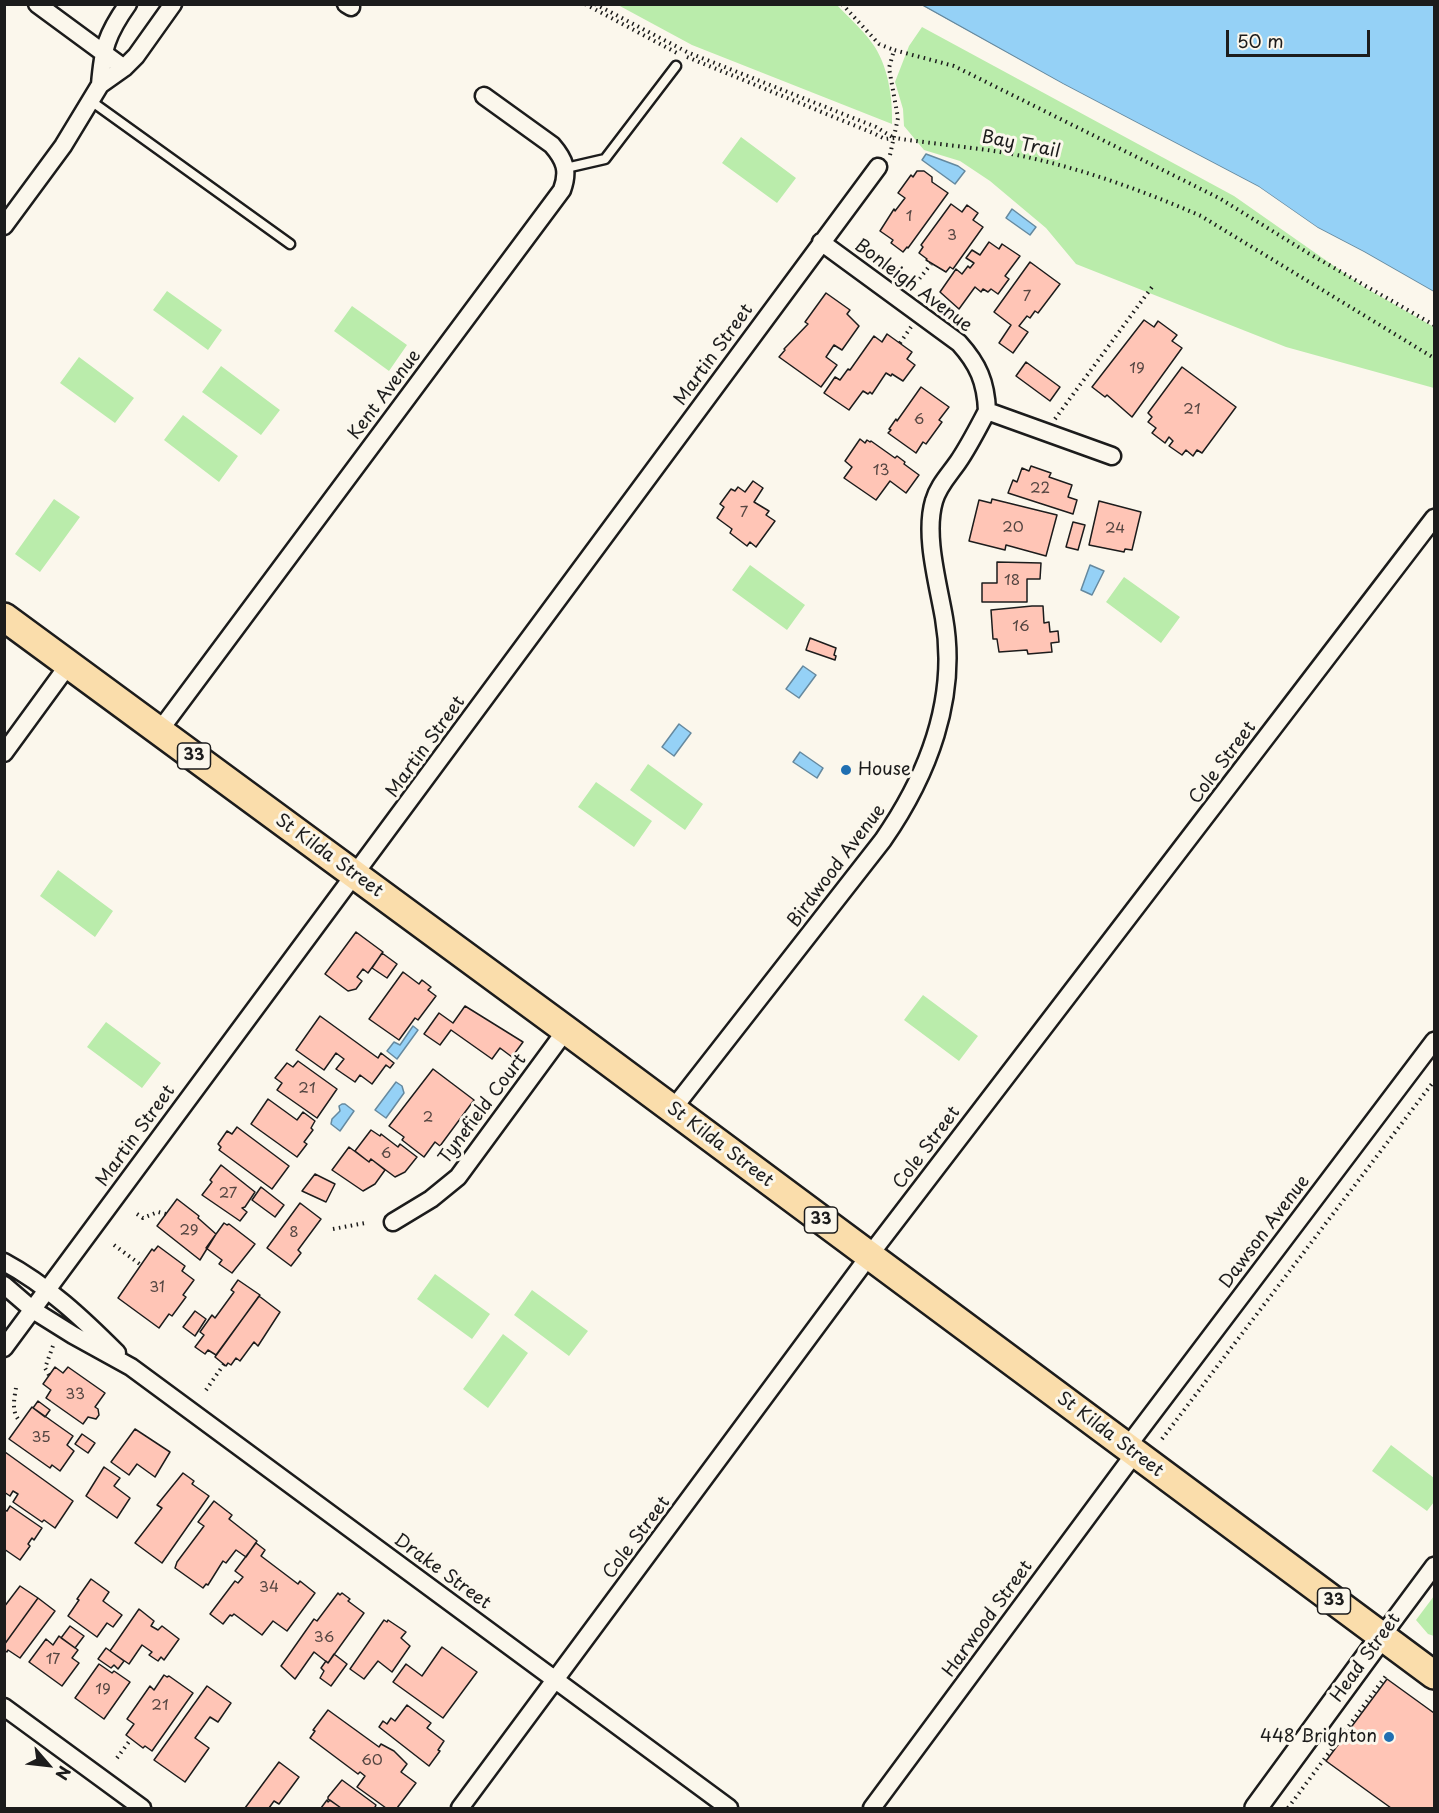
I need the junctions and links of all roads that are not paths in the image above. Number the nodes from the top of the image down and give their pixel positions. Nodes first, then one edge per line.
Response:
1 (37, 4) edge
2 (128, 4) edge
3 (174, 4) edge
4 (102, 53) junction
5 (676, 66) dead end
6 (124, 68) junction
7 (100, 85) junction
8 (484, 96) dead end
9 (91, 101) junction
10 (878, 167) dead end
11 (566, 168) junction
12 (4, 226) edge
13 (821, 242) junction
14 (290, 244) dead end
15 (987, 411) junction
16 (1112, 456) dead end
17 (1434, 519) edge
18 (4, 617) edge
19 (69, 664) junction
20 (160, 730) junction
21 (4, 753) edge
22 (355, 876) junction
23 (566, 1030) junction
24 (1434, 1041) edge
25 (672, 1110) junction
26 (393, 1222) dead end
27 (869, 1256) junction
28 (4, 1262) edge
29 (4, 1285) edge
30 (47, 1290) junction
31 (33, 1310) junction
32 (4, 1348) edge
33 (131, 1366) junction
34 (1131, 1450) junction
35 (1434, 1566) edge
36 (1382, 1636) junction
37 (1434, 1675) edge
38 (555, 1680) junction
39 (4, 1707) edge
40 (142, 1809) edge
41 (460, 1809) edge
42 (729, 1809) edge
43 (872, 1809) edge
44 (1256, 1809) edge

1 - 4 street
2 - 4 street
3 - 6 street
4 - 6 street
4 - 7 street
5 - 11 lane
6 - 7 street
7 - 9 street
8 - 11 street
9 - 12 street
9 - 14 lane
10 - 13 street, Martin Street
11 - 20 street, Kent Avenue
13 - 15 street, Bonleigh Avenue
13 - 22 street, Martin Street
15 - 16 street
15 - 25 street, Birdwood Avenue
17 - 27 street, Cole Street
18 - 19 main road, St Kilda Street / 33
19 - 20 main road, St Kilda Street / 33
19 - 21 street
20 - 22 main road, St Kilda Street / 33
22 - 23 main road, St Kilda Street / 33
22 - 30 street, Martin Street
23 - 25 main road, St Kilda Street / 33
23 - 26 street, Tynefield Court
24 - 34 street, Dawson Avenue
25 - 27 main road, St Kilda Street / 33
27 - 34 main road, St Kilda Street / 33
27 - 38 street, Cole Street
28 - 30 street, Drake Street
29 - 31 street, Drake Street
30 - 31 street, Martin Street
30 - 33 street, Drake Street
31 - 32 street, Martin Street
31 - 33 street, Drake Street
33 - 38 street, Drake Street
34 - 36 main road, St Kilda Street / 33
34 - 43 street, Harwood Street
35 - 36 street, Head Street
36 - 37 main road, St Kilda Street / 33
36 - 44 street, Head Street
38 - 41 street, Cole Street
38 - 42 street, Drake Street
39 - 40 street

